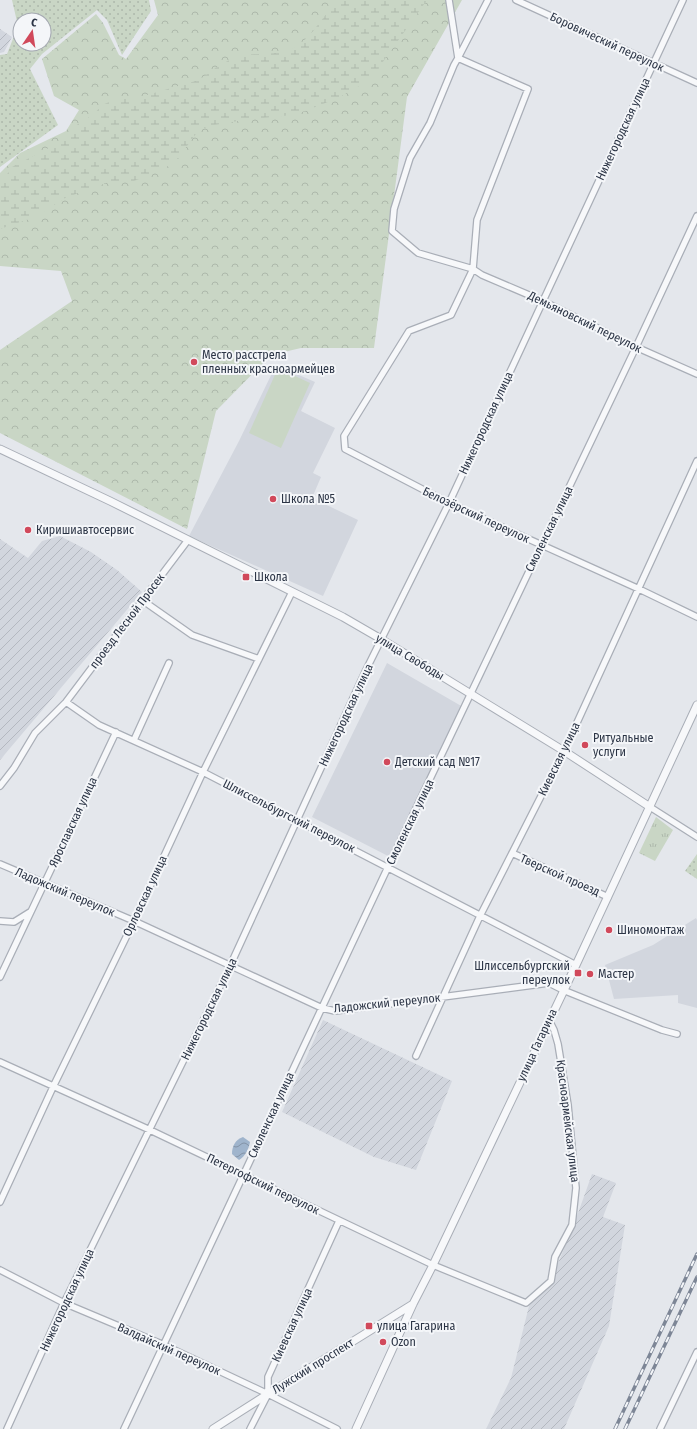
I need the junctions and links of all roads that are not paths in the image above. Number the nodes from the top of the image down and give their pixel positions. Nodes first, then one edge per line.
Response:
1 (449, 0) edge
2 (488, 0) edge
3 (683, 0) edge
4 (519, 1) edge
5 (458, 58) junction
6 (653, 63) junction
7 (697, 83) edge
8 (697, 216) edge
9 (473, 269) junction
10 (544, 301) junction
11 (636, 347) junction
12 (697, 374) edge
13 (0, 449) edge
14 (697, 461) edge
15 (449, 503) junction
16 (188, 540) junction
17 (541, 546) junction
18 (639, 589) junction
19 (292, 592) junction
20 (142, 600) junction
21 (697, 617) edge
22 (381, 639) junction
23 (259, 660) junction
24 (169, 663) dead end
25 (471, 694) junction
26 (66, 702) junction
27 (697, 704) edge
28 (116, 732) junction
29 (134, 740) junction
30 (564, 751) junction
31 (203, 772) junction
32 (0, 786) edge
33 (650, 807) junction
34 (296, 820) junction
35 (697, 837) edge
36 (512, 853) junction
37 (0, 864) edge
38 (388, 867) junction
39 (45, 883) junction
40 (608, 897) junction
41 (30, 912) junction
42 (480, 916) junction
43 (0, 921) edge
44 (134, 921) junction
45 (576, 965) junction
46 (230, 966) junction
47 (0, 977) edge
48 (563, 990) junction
49 (443, 997) junction
50 (322, 1008) junction
51 (549, 1020) junction
52 (677, 1034) dead end
53 (416, 1056) dead end
54 (0, 1062) edge
55 (53, 1087) junction
56 (150, 1130) junction
57 (243, 1174) junction
58 (0, 1202) edge
59 (339, 1221) junction
60 (433, 1265) junction
61 (0, 1270) edge
62 (64, 1303) junction
63 (526, 1303) joint
64 (413, 1304) junction
65 (164, 1345) junction
66 (697, 1352) edge
67 (268, 1394) junction
68 (7, 1429) edge
69 (124, 1429) edge
70 (213, 1429) edge
71 (250, 1429) edge
72 (337, 1429) edge
73 (356, 1429) edge
74 (660, 1429) edge

1 - 5 street
2 - 5 street
3 - 6 street, Нижегородская улица
4 - 6 street, Боровический переулок
5 - 9 street
5 - 9 street, Демьяновский переулок
6 - 7 street, Боровический переулок
6 - 10 street, Нижегородская улица
8 - 11 street, Смоленская улица
9 - 10 street, Демьяновский переулок
9 - 15 street, Белозёрский переулок
10 - 11 street, Демьяновский переулок
10 - 15 street, Нижегородская улица
11 - 12 street, Демьяновский переулок
11 - 17 street, Смоленская улица
13 - 16 street, улица Свободы
14 - 18 street, Киевская улица
15 - 17 street, Белозёрский переулок
15 - 22 street, Нижегородская улица
16 - 19 street, улица Свободы
16 - 20 street, проезд Лесной Просек
17 - 18 street, Белозёрский переулок
17 - 25 street, Смоленская улица
18 - 21 street, Белозёрский переулок
18 - 30 street, Киевская улица
19 - 22 street, улица Свободы
19 - 23 street, Орловская улица
20 - 23 street
20 - 26 street, проезд Лесной Просек
22 - 25 street, улица Свободы
22 - 34 street, Нижегородская улица
23 - 31 street, Орловская улица
24 - 29 street
25 - 30 street, улица Свободы
25 - 38 street, Смоленская улица
26 - 28 street, Шлиссельбургский переулок
26 - 32 street, проезд Лесной Просек
27 - 33 street, улица Гагарина
28 - 29 street, Шлиссельбургский переулок
28 - 39 street, Ярославская улица
29 - 31 street, Шлиссельбургский переулок
30 - 33 street, улица Свободы
30 - 36 street, Киевская улица
31 - 34 street, Шлиссельбургский переулок
31 - 44 street, Орловская улица
33 - 35 street, улица Свободы
33 - 40 street, улица Гагарина
34 - 38 street, Шлиссельбургский переулок
34 - 46 street, Нижегородская улица
36 - 40 street, Тверской проезд
36 - 42 street, Киевская улица
37 - 39 street, Ладожский переулок
38 - 42 street, Шлиссельбургский переулок
38 - 50 street, Смоленская улица
39 - 41 street, Ярославская улица
39 - 44 street, Ладожский переулок
40 - 45 street, улица Гагарина
41 - 43 street
41 - 47 street, Ярославская улица
42 - 45 street, Шлиссельбургский переулок
42 - 49 street, Киевская улица
44 - 46 street, Ладожский переулок
44 - 55 street, Орловская улица
45 - 48 street, улица Гагарина
46 - 50 street, Ладожский переулок
46 - 56 street, Нижегородская улица
48 - 49 street, Ладожский переулок
48 - 51 street, улица Гагарина
48 - 52 street, Ладожский переулок
49 - 50 street, Ладожский переулок
49 - 53 street, Киевская улица
50 - 57 street, Смоленская улица
51 - 60 street, улица Гагарина
51 - 63 street, Красноармейская улица
54 - 55 street, Петергофский переулок
55 - 56 street, Петергофский переулок
55 - 58 street, Орловская улица
56 - 57 street, Петергофский переулок
56 - 62 street, Нижегородская улица
57 - 59 street, Петергофский переулок
57 - 65 street, Смоленская улица
59 - 60 street, Петергофский переулок
59 - 67 street, Киевская улица
60 - 63 street, Петергофский переулок
60 - 64 street, улица Гагарина
61 - 62 street, Валдайский переулок
62 - 65 street, Валдайский переулок
62 - 68 street, Нижегородская улица
64 - 67 street, Лужский проспект
64 - 73 street, улица Гагарина
65 - 67 street, Валдайский переулок
65 - 69 street, Смоленская улица
66 - 74 street
67 - 70 street, Лужский проспект
67 - 71 street, Киевская улица
67 - 72 street, Валдайский переулок

